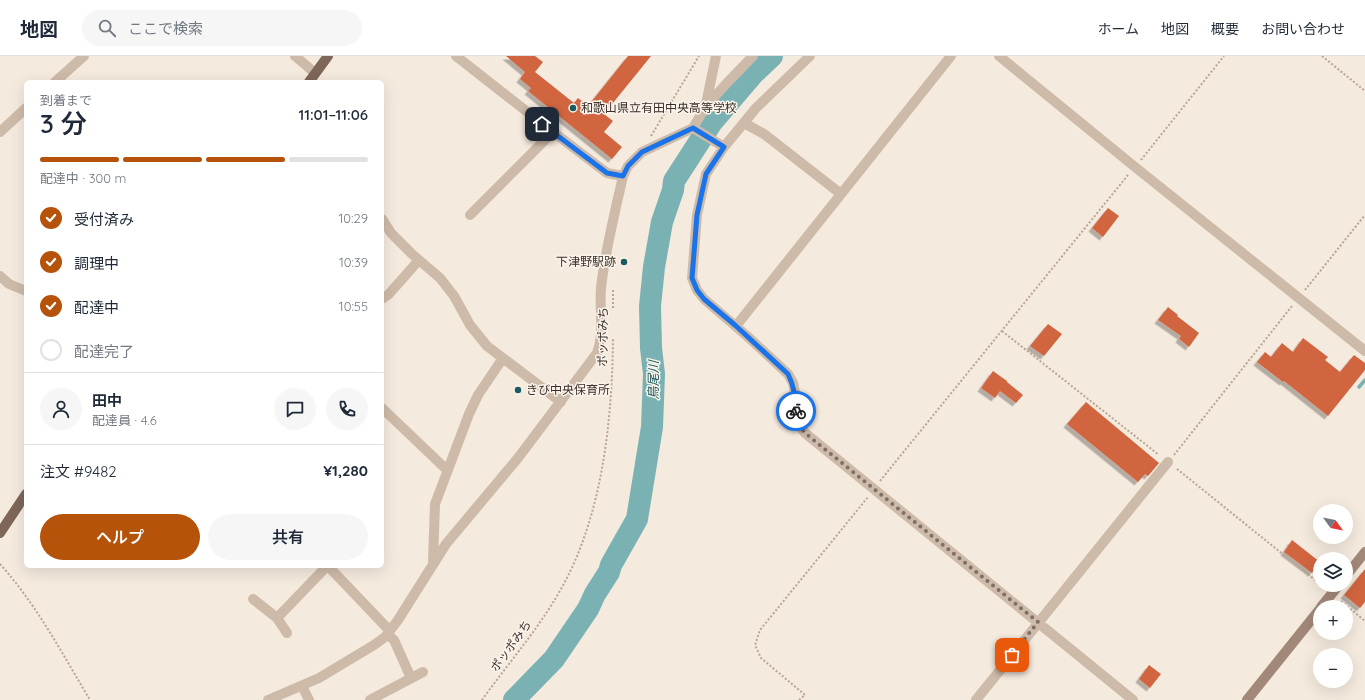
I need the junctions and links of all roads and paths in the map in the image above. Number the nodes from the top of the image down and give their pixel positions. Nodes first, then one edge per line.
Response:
1 (84, 56) edge
2 (295, 56) edge
3 (328, 56) edge
4 (456, 56) edge
5 (699, 56) edge
6 (716, 56) edge
7 (754, 56) edge
8 (810, 56) edge
9 (951, 56) edge
10 (999, 56) edge
11 (1224, 56) edge
12 (1322, 56) edge
13 (315, 73) junction
14 (57, 80) edge
15 (310, 80) edge
16 (1365, 90) edge
17 (706, 106) junction
18 (24, 110) edge
19 (744, 123) junction
20 (695, 129) junction
21 (0, 132) edge
22 (553, 132) junction
23 (721, 145) junction
24 (642, 152) junction
25 (1135, 167) junction
26 (623, 176) junction
27 (841, 194) junction
28 (470, 215) dead end
29 (1365, 215) edge
30 (384, 222) edge
31 (419, 260) junction
32 (0, 276) edge
33 (613, 286) dead end
34 (24, 290) edge
35 (384, 298) edge
36 (1299, 298) junction
37 (613, 312) dead end
38 (736, 326) junction
39 (613, 333) dead end
40 (1365, 351) edge
41 (503, 358) junction
42 (561, 402) junction
43 (384, 410) edge
44 (1168, 462) joint
45 (447, 470) junction
46 (874, 489) junction
47 (24, 497) edge
48 (0, 533) edge
49 (1365, 552) edge
50 (0, 564) edge
51 (433, 564) junction
52 (1353, 567) edge
53 (326, 568) edge
54 (330, 568) edge
55 (1332, 594) joint
56 (254, 599) dead end
57 (1327, 600) edge
58 (277, 618) junction
59 (1313, 618) edge
60 (1365, 621) edge
61 (1038, 622) junction
62 (388, 632) junction
63 (287, 633) dead end
64 (423, 672) dead end
65 (411, 678) junction
66 (302, 686) junction
67 (483, 699) edge
68 (90, 700) edge
69 (268, 700) edge
70 (309, 700) edge
71 (370, 700) edge
72 (479, 700) edge
73 (799, 700) edge
74 (976, 700) edge
75 (1133, 700) edge
76 (1247, 700) edge

1 - 14 street
2 - 13 street
3 - 13 main road
4 - 22 street
5 - 24 path
6 - 17 street
7 - 17 street
8 - 19 street
9 - 27 street
10 - 25 street
11 - 25 path
12 - 16 path
13 - 15 main road
17 - 20 street
18 - 21 street
19 - 23 street
19 - 27 street
20 - 23 street
20 - 24 street
22 - 26 street
22 - 28 street
23 - 38 street
24 - 26 street
25 - 36 street
25 - 46 path
26 - 42 street
27 - 38 street
29 - 36 path
30 - 31 street
31 - 35 street
31 - 41 street
32 - 34 street
33 - 37 path, ポッポみち
36 - 40 street
36 - 44 path
38 - 46 street
39 - 67 path, ポッポみち
41 - 42 street
41 - 45 street
42 - 51 street
43 - 45 street
44 - 61 street
45 - 51 street
46 - 61 street
46 - 73 path
47 - 48 main road
49 - 52 street
50 - 68 path
51 - 62 street
53 - 58 street
54 - 62 street
55 - 57 street
55 - 60 path
56 - 58 street
58 - 63 street
59 - 76 street
61 - 74 street
61 - 75 street
62 - 65 street
62 - 66 street
64 - 65 street
65 - 71 street
66 - 69 street
66 - 70 street
67 - 72 path

